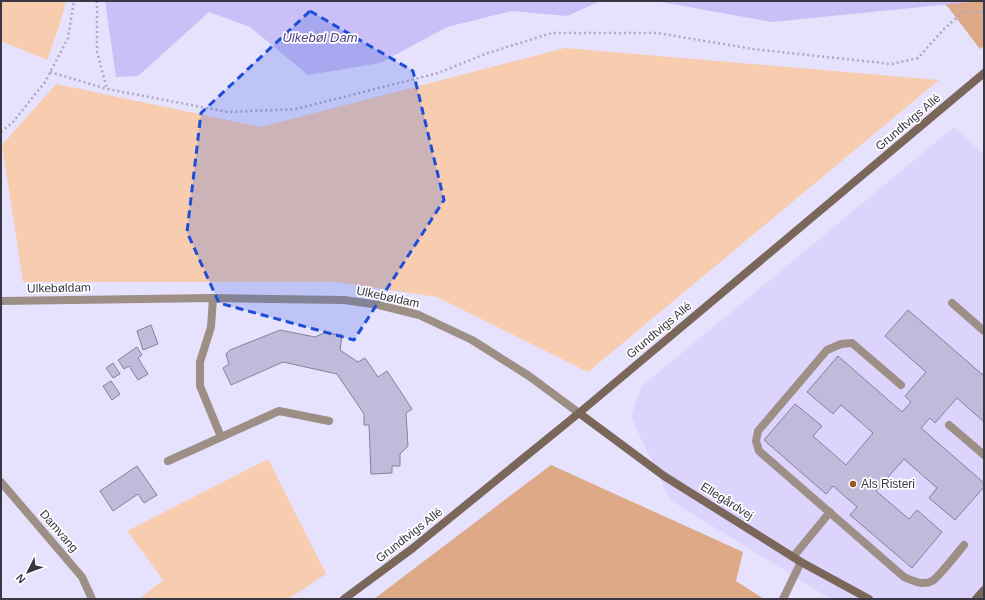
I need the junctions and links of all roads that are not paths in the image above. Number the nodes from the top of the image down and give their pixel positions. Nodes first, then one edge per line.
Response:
1 (984, 73) edge
2 (213, 298) junction
3 (1, 301) edge
4 (952, 303) dead end
5 (984, 331) edge
6 (901, 385) dead end
7 (580, 413) junction
8 (329, 421) dead end
9 (949, 425) dead end
10 (221, 437) junction
11 (984, 455) edge
12 (168, 461) dead end
13 (1, 482) edge
14 (830, 512) junction
15 (964, 545) dead end
16 (793, 557) junction
17 (800, 562) junction
18 (984, 590) edge
19 (92, 599) edge
20 (344, 599) edge
21 (784, 599) edge
22 (869, 599) edge
23 (976, 599) edge

1 - 7 street, Grundtvigs Allé
2 - 3 street, Ulkebøldam
2 - 7 street, Ulkebøldam
2 - 10 street
4 - 5 street
6 - 14 street
7 - 16 street, Ellegårdvej
7 - 20 street, Grundtvigs Allé
8 - 10 street
9 - 11 street
10 - 12 street
13 - 19 street, Damvang
14 - 15 street
14 - 16 street
16 - 17 street, Ellegårdvej
17 - 21 street
17 - 22 street, Ellegårdvej
18 - 23 street

